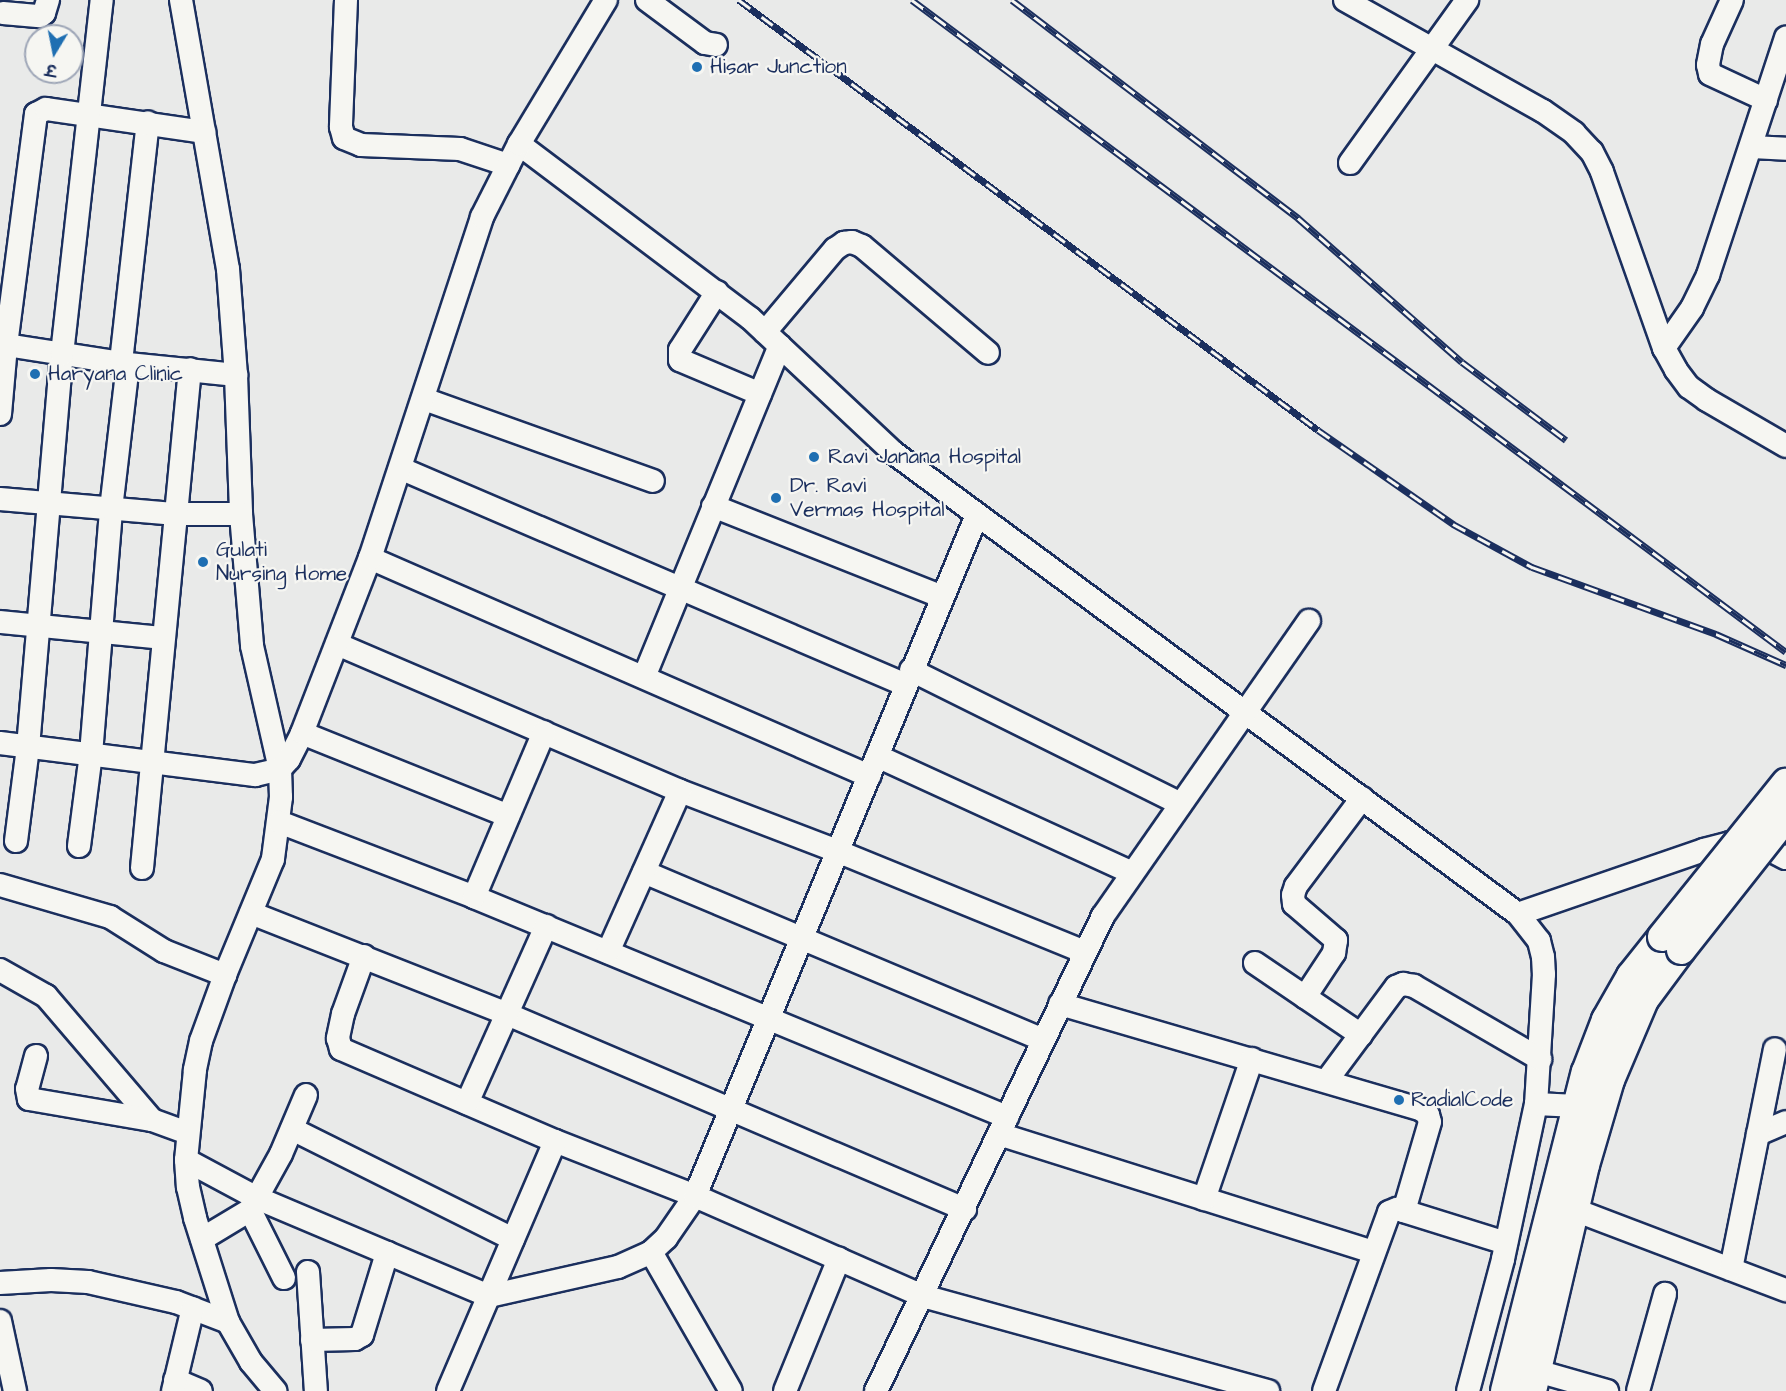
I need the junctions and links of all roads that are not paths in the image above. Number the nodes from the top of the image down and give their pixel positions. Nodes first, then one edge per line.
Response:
1 (48, 0) edge
2 (102, 0) edge
3 (181, 0) edge
4 (346, 0) edge
5 (606, 0) edge
6 (647, 0) edge
7 (1345, 0) edge
8 (1467, 0) edge
9 (1732, 0) edge
10 (3, 13) dead end
11 (1786, 38) edge
12 (716, 45) dead end
13 (1435, 49) junction
14 (1766, 100) junction
15 (89, 114) junction
16 (148, 123) junction
17 (204, 132) junction
18 (519, 144) junction
19 (1752, 147) junction
20 (1786, 149) edge
21 (1350, 163) dead end
22 (507, 165) junction
23 (717, 292) junction
24 (773, 339) junction
25 (3, 345) edge
26 (1664, 348) junction
27 (988, 353) dead end
28 (62, 354) junction
29 (124, 363) junction
30 (190, 369) junction
31 (236, 375) junction
32 (760, 394) junction
33 (424, 399) junction
34 (0, 414) edge
35 (1786, 446) edge
36 (402, 469) junction
37 (653, 481) dead end
38 (0, 499) edge
39 (47, 503) junction
40 (713, 506) junction
41 (111, 509) junction
42 (176, 514) junction
43 (241, 514) junction
44 (977, 514) junction
45 (370, 558) junction
46 (679, 588) junction
47 (943, 597) junction
48 (1309, 621) dead end
49 (0, 622) edge
50 (37, 626) junction
51 (101, 632) junction
52 (163, 638) junction
53 (337, 644) junction
54 (644, 677) junction
55 (909, 678) junction
56 (1244, 713) junction
57 (544, 732) junction
58 (302, 733) junction
59 (0, 743) edge
60 (28, 747) junction
61 (91, 754) junction
62 (151, 762) junction
63 (873, 766) junction
64 (280, 769) junction
65 (1786, 783) edge
66 (680, 791) junction
67 (1362, 798) junction
68 (1181, 804) junction
69 (508, 816) junction
70 (1786, 818) edge
71 (279, 822) junction
72 (16, 841) dead end
73 (79, 846) dead end
74 (837, 851) junction
75 (1786, 858) edge
76 (142, 868) dead end
77 (644, 872) junction
78 (1132, 873) junction
79 (0, 885) edge
80 (474, 897) junction
81 (251, 913) junction
82 (1518, 914) junction
83 (546, 926) junction
84 (803, 938) junction
85 (1671, 944) junction
86 (608, 952) junction
87 (1084, 952) junction
88 (364, 956) junction
89 (1255, 963) dead end
90 (0, 970) edge
91 (225, 975) junction
92 (1305, 997) junction
93 (1060, 1004) junction
94 (507, 1014) junction
95 (769, 1018) junction
96 (1361, 1035) junction
97 (1043, 1040) junction
98 (1775, 1049) dead end
99 (36, 1056) dead end
100 (1252, 1059) junction
101 (1540, 1059) junction
102 (1327, 1080) junction
103 (306, 1095) dead end
104 (467, 1103) junction
105 (1536, 1104) junction
106 (1577, 1106) junction
107 (731, 1108) junction
108 (152, 1120) junction
109 (1786, 1122) edge
110 (1003, 1126) junction
111 (292, 1129) junction
112 (188, 1133) junction
113 (1758, 1134) junction
114 (555, 1141) junction
115 (186, 1160) junction
116 (695, 1196) junction
117 (1204, 1199) junction
118 (253, 1204) junction
119 (965, 1209) junction
120 (1575, 1210) junction
121 (1404, 1211) junction
122 (202, 1239) junction
123 (513, 1239) junction
124 (1506, 1244) junction
125 (387, 1252) junction
126 (651, 1252) junction
127 (1374, 1252) junction
128 (839, 1259) junction
129 (1731, 1269) junction
130 (308, 1272) dead end
131 (284, 1278) dead end
132 (0, 1283) edge
133 (1786, 1290) edge
134 (1665, 1294) dead end
135 (489, 1296) junction
136 (922, 1296) junction
137 (193, 1308) junction
138 (0, 1321) edge
139 (228, 1322) junction
140 (312, 1340) junction
141 (1534, 1381) edge
142 (174, 1385) edge
143 (727, 1389) edge
144 (15, 1391) edge
145 (201, 1391) edge
146 (275, 1391) edge
147 (316, 1391) edge
148 (448, 1391) edge
149 (785, 1391) edge
150 (876, 1391) edge
151 (1268, 1391) edge
152 (1324, 1391) edge
153 (1468, 1391) edge
154 (1505, 1391) edge
155 (1607, 1391) edge
156 (1638, 1391) edge

1 - 10 street
2 - 15 street
3 - 17 street
4 - 22 street
5 - 18 street
6 - 12 street
7 - 13 street
8 - 13 street
9 - 14 street
11 - 14 street
13 - 21 street
13 - 26 street
14 - 19 street
15 - 16 street
15 - 25 street
15 - 28 street
16 - 17 street
16 - 29 street
17 - 31 street
18 - 22 street
18 - 23 street
19 - 20 street
19 - 26 street
22 - 33 street
23 - 24 street
23 - 32 street
24 - 27 street
24 - 32 street
24 - 44 street
25 - 28 street
25 - 34 street
26 - 35 street
28 - 29 street
28 - 39 street
29 - 30 street
29 - 41 street
30 - 31 street
30 - 42 street
31 - 43 street
32 - 40 street
33 - 36 street
33 - 37 street
36 - 45 street
36 - 46 street
38 - 39 street
39 - 41 street
39 - 50 street
40 - 46 street
40 - 47 street
41 - 42 street
41 - 51 street
42 - 43 street
42 - 52 street
43 - 64 street
44 - 47 street
44 - 56 street
45 - 53 street
45 - 54 street
46 - 54 street
46 - 55 street
47 - 55 street
48 - 56 street
49 - 50 street
50 - 51 street
50 - 60 street
51 - 52 street
51 - 61 street
52 - 62 street
53 - 57 street
53 - 58 street
54 - 63 street
55 - 63 street
55 - 68 street
56 - 67 street
56 - 68 street
57 - 66 street
57 - 69 street
58 - 64 street
58 - 69 street
59 - 60 street
60 - 61 street
60 - 72 street
61 - 62 street
61 - 73 street
62 - 64 street
62 - 76 street
63 - 74 street
63 - 78 street
64 - 71 street
65 - 85 main road, bridge
66 - 74 street
66 - 77 street
67 - 82 street
67 - 92 street
68 - 78 street
69 - 80 street
70 - 85 main road, bridge
71 - 80 street
71 - 81 street
74 - 84 street
74 - 87 street
75 - 82 street
77 - 84 street
77 - 86 street
78 - 87 street
79 - 91 street
80 - 83 street
81 - 88 street
81 - 91 street
82 - 101 street
83 - 86 street
83 - 94 street
84 - 95 street
84 - 97 street
85 - 106 main road
85 - 120 main road
86 - 95 street
87 - 93 street
88 - 94 street
88 - 104 street
89 - 92 street
90 - 108 street
91 - 112 street
92 - 96 street
93 - 97 street
93 - 100 street
94 - 104 street
94 - 107 street
95 - 107 street
95 - 110 street
96 - 101 street
96 - 102 street
97 - 110 street
98 - 113 street
99 - 108 street
100 - 102 street
100 - 117 street
101 - 105 street
102 - 121 street
103 - 111 street
104 - 114 street
105 - 106 street
105 - 124 street
106 - 154 main road
107 - 116 street
107 - 119 street
108 - 112 street
109 - 113 street
110 - 117 street
110 - 119 street
111 - 118 street
111 - 123 street
112 - 115 street
113 - 129 street
114 - 116 street
114 - 123 street
115 - 118 street
115 - 122 street
116 - 126 street
116 - 128 street
117 - 127 street
118 - 122 street
118 - 125 street
118 - 131 street
119 - 136 street
120 - 129 street
120 - 141 main road
121 - 124 street
121 - 127 street
122 - 139 street
123 - 135 street
124 - 153 street
125 - 135 street
125 - 140 street
126 - 135 street
126 - 143 street
127 - 152 street
128 - 136 street
128 - 149 street
129 - 133 street
130 - 140 street
132 - 137 street
134 - 156 street
135 - 148 street
136 - 150 street
136 - 151 street
137 - 139 street
137 - 142 street
138 - 144 street
139 - 146 street
140 - 147 street
141 - 155 street
142 - 145 street

